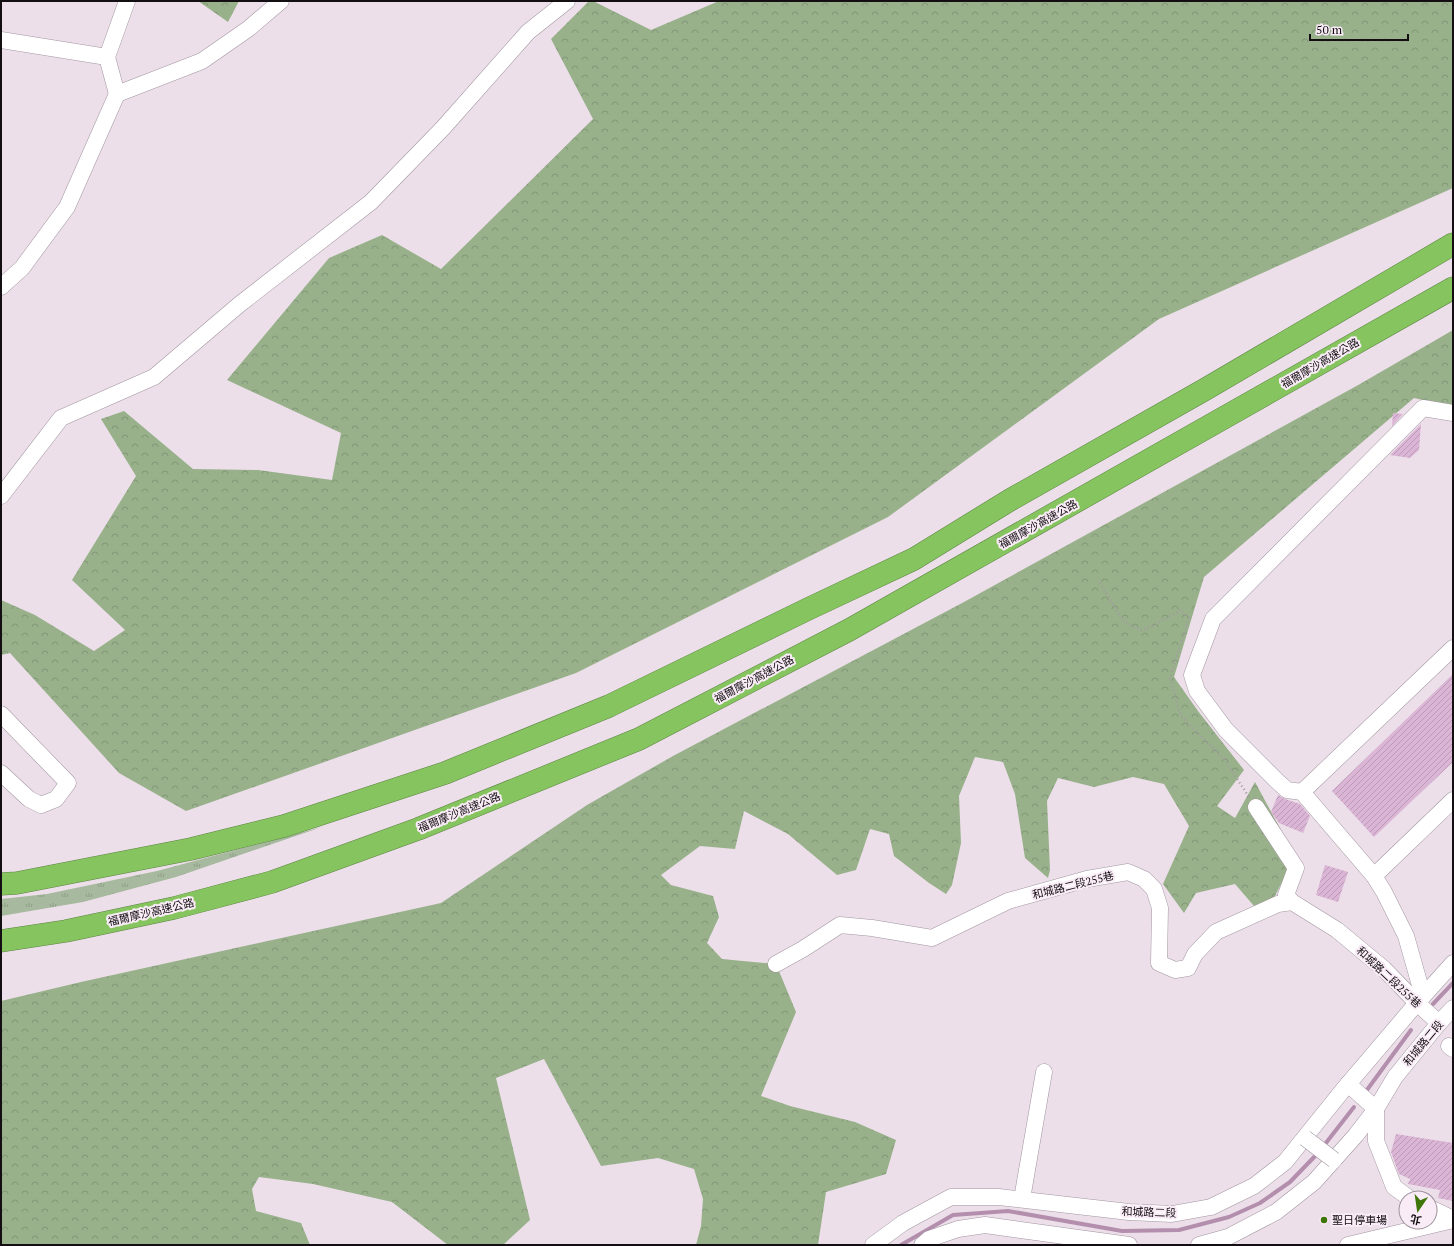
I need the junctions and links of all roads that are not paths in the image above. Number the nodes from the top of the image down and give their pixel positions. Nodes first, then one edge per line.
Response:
1 (127, 1) edge
2 (281, 1) edge
3 (567, 1) edge
4 (1, 40) edge
5 (107, 57) junction
6 (117, 94) junction
7 (1453, 244) edge
8 (1, 287) edge
9 (1453, 288) edge
10 (1453, 413) edge
11 (1, 496) edge
12 (1453, 648) edge
13 (1, 714) edge
14 (1, 773) edge
15 (1302, 792) junction
16 (1453, 800) edge
17 (1256, 807) dead end
18 (1374, 876) junction
19 (6, 883) edge
20 (1292, 902) junction
21 (66, 930) junction
22 (1, 941) edge
23 (1, 952) edge
24 (1453, 963) edge
25 (776, 964) dead end
26 (1420, 999) junction
27 (1453, 1008) edge
28 (1439, 1023) junction
29 (1044, 1072) dead end
30 (1348, 1084) junction
31 (1376, 1109) junction
32 (1305, 1138) junction
33 (1334, 1160) junction
34 (1398, 1190) edge
35 (1022, 1199) junction
36 (1438, 1212) edge
37 (1453, 1220) edge
38 (1348, 1244) edge
39 (873, 1245) edge
40 (922, 1245) edge
41 (1130, 1245) edge
42 (1199, 1245) edge

1 - 5 street
2 - 6 street
3 - 11 street
4 - 5 street
5 - 6 street
6 - 8 street
7 - 19 highway
9 - 21 highway, 福爾摩沙高速公路
10 - 15 street
12 - 15 street
13 - 14 street
15 - 18 street
16 - 18 street
17 - 20 street
18 - 26 street
20 - 25 street, 和城路二段255巷
20 - 26 street, 和城路二段255巷
21 - 22 highway, 福爾摩沙高速公路
21 - 23 highway
24 - 26 street, 和城路二段
26 - 28 street, 和城路二段255巷
26 - 30 street, 和城路二段
27 - 28 street, 和城路二段
28 - 31 street, 和城路二段
29 - 35 street
30 - 31 street
30 - 32 street, 和城路二段
31 - 33 street, 和城路二段
31 - 34 street
32 - 33 street, bridge
32 - 35 street, 和城路二段
33 - 42 street, 和城路二段
35 - 39 street, 和城路二段
36 - 37 street
37 - 38 street
40 - 41 street

